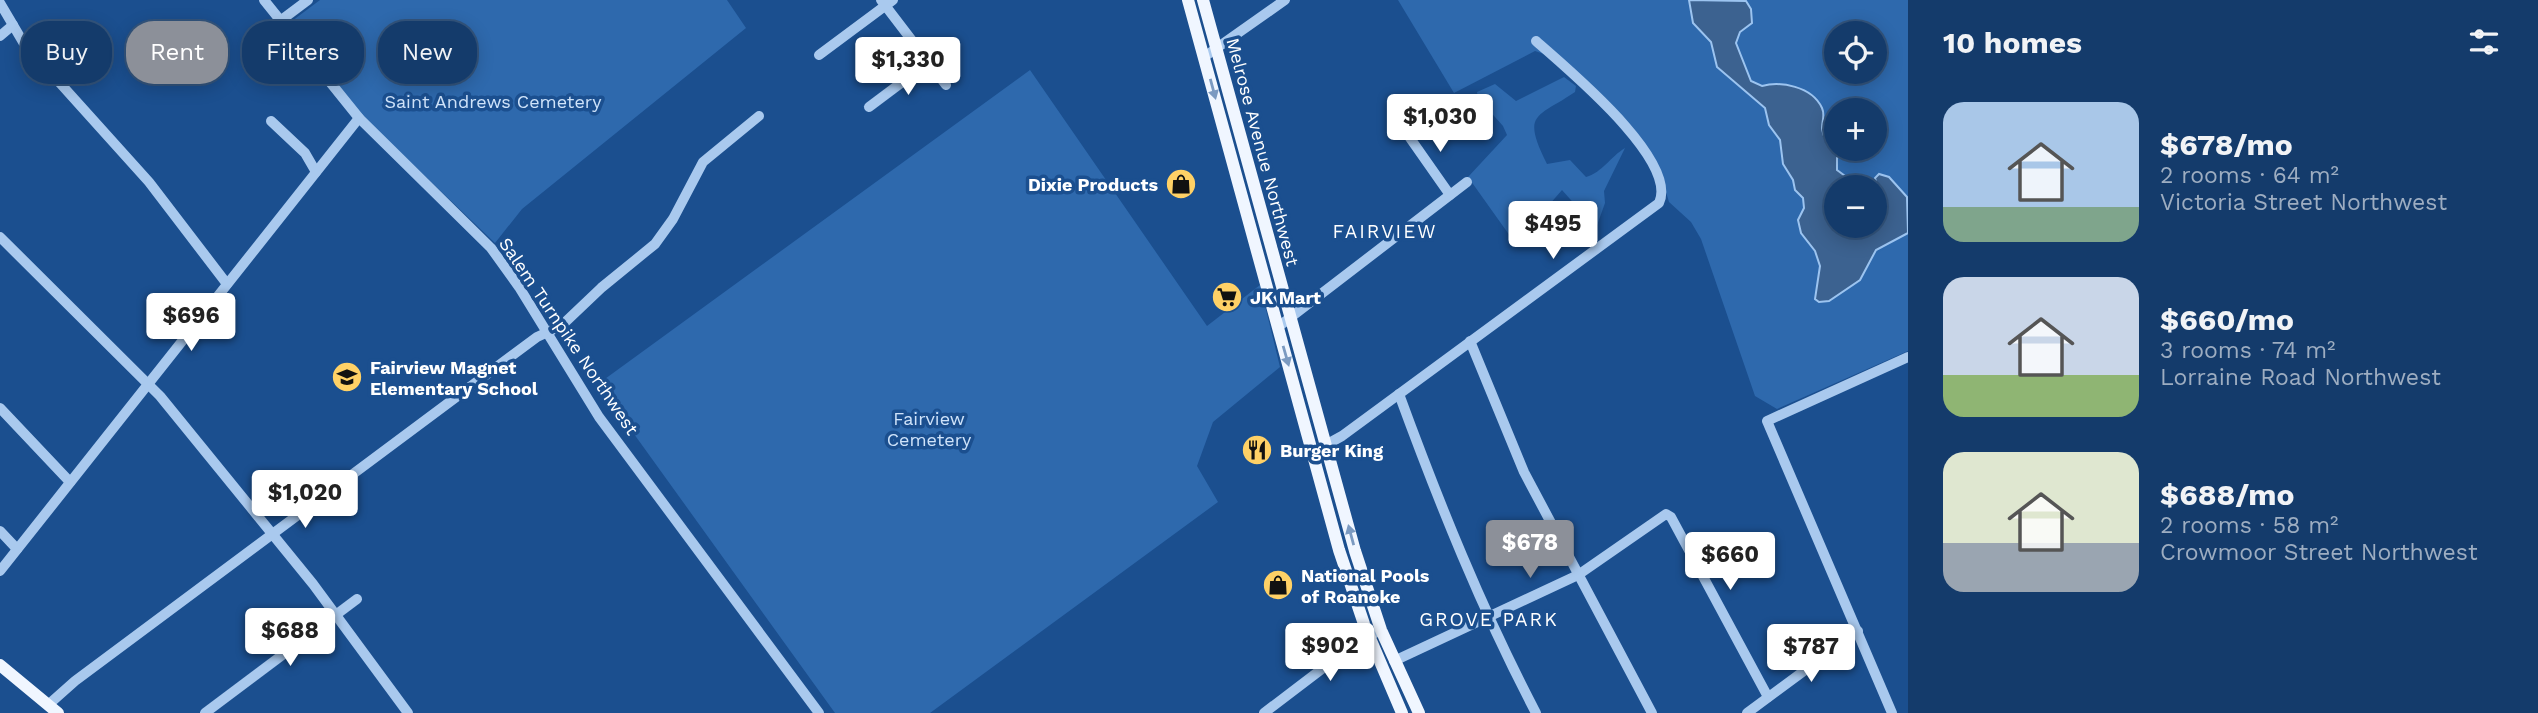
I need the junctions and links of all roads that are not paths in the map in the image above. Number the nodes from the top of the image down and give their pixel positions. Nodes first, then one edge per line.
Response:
1 (264, 0) edge
2 (308, 0) edge
3 (1188, 0) edge
4 (1203, 0) edge
5 (1285, 0) edge
6 (886, 2) edge
7 (0, 3) edge
8 (279, 21) edge
9 (281, 21) edge
10 (13, 25) junction
11 (0, 36) edge
12 (1536, 41) dead end
13 (1217, 50) junction
14 (819, 55) dead end
15 (1204, 57) junction
16 (929, 62) junction
17 (331, 84) edge
18 (946, 85) dead end
19 (869, 107) dead end
20 (759, 116) dead end
21 (359, 118) junction
22 (271, 121) dead end
23 (1403, 128) dead end
24 (316, 172) junction
25 (1467, 182) dead end
26 (1450, 195) junction
27 (0, 237) edge
28 (227, 284) junction
29 (1291, 316) junction
30 (1278, 327) junction
31 (546, 332) junction
32 (1470, 341) junction
33 (1906, 358) edge
34 (1908, 372) edge
35 (147, 383) junction
36 (1399, 394) junction
37 (0, 408) edge
38 (1326, 445) junction
39 (1313, 452) junction
40 (70, 482) junction
41 (0, 531) edge
42 (273, 533) junction
43 (17, 549) junction
44 (0, 570) edge
45 (1578, 575) junction
46 (357, 599) dead end
47 (335, 615) junction
48 (1487, 617) junction
49 (1381, 630) junction
50 (1858, 631) junction
51 (1369, 636) junction
52 (1394, 661) junction
53 (0, 665) edge
54 (1768, 697) junction
55 (53, 709) edge
56 (1272, 711) edge
57 (205, 713) edge
58 (408, 713) edge
59 (819, 713) edge
60 (1402, 713) edge
61 (1419, 713) edge
62 (1536, 713) edge
63 (1652, 713) edge
64 (1747, 713) edge
65 (1892, 713) edge

1 - 8 street, Salem Turnpike Northwest
2 - 9 street
3 - 15 main road, Melrose Avenue Northwest
4 - 13 main road, Melrose Avenue Northwest
5 - 13 street
6 - 14 street
6 - 16 street
7 - 10 street
10 - 11 street
10 - 28 street
12 - 32 street
13 - 15 street
13 - 29 main road, Melrose Avenue Northwest
15 -> 30 main road, Melrose Avenue Northwest
16 - 18 street
16 - 19 street
17 - 21 street, Salem Turnpike Northwest
20 - 31 street
21 - 24 street
21 - 31 street, Salem Turnpike Northwest
22 - 24 street
23 - 26 street
24 - 28 street
25 - 26 street
26 - 29 street
27 - 35 street
28 - 35 street
29 - 30 street
29 - 38 main road, Melrose Avenue Northwest
30 -> 39 main road, Melrose Avenue Northwest
31 - 42 street
31 - 59 street, Salem Turnpike Northwest
32 - 36 street
32 - 45 street
33 - 34 street
33 - 50 street
35 - 40 street
35 - 42 street
36 - 38 street
36 - 48 street
37 - 40 street
38 - 39 street
49 -> 38 main road, Melrose Avenue Northwest
39 - 51 main road, Melrose Avenue Northwest
40 - 43 street
41 - 43 street
42 - 47 street
42 - 55 street
43 - 44 street
45 - 48 street
45 - 54 street
45 - 63 street
46 - 47 street
47 - 57 street
47 - 58 street
48 - 52 street
48 - 62 street
49 - 51 street
49 - 52 main road, Melrose Avenue Northwest
50 - 54 street
50 - 65 street
51 - 56 street
51 - 60 main road, Melrose Avenue Northwest
52 - 61 main road, Melrose Avenue Northwest
53 - 55 main road
54 - 64 street

